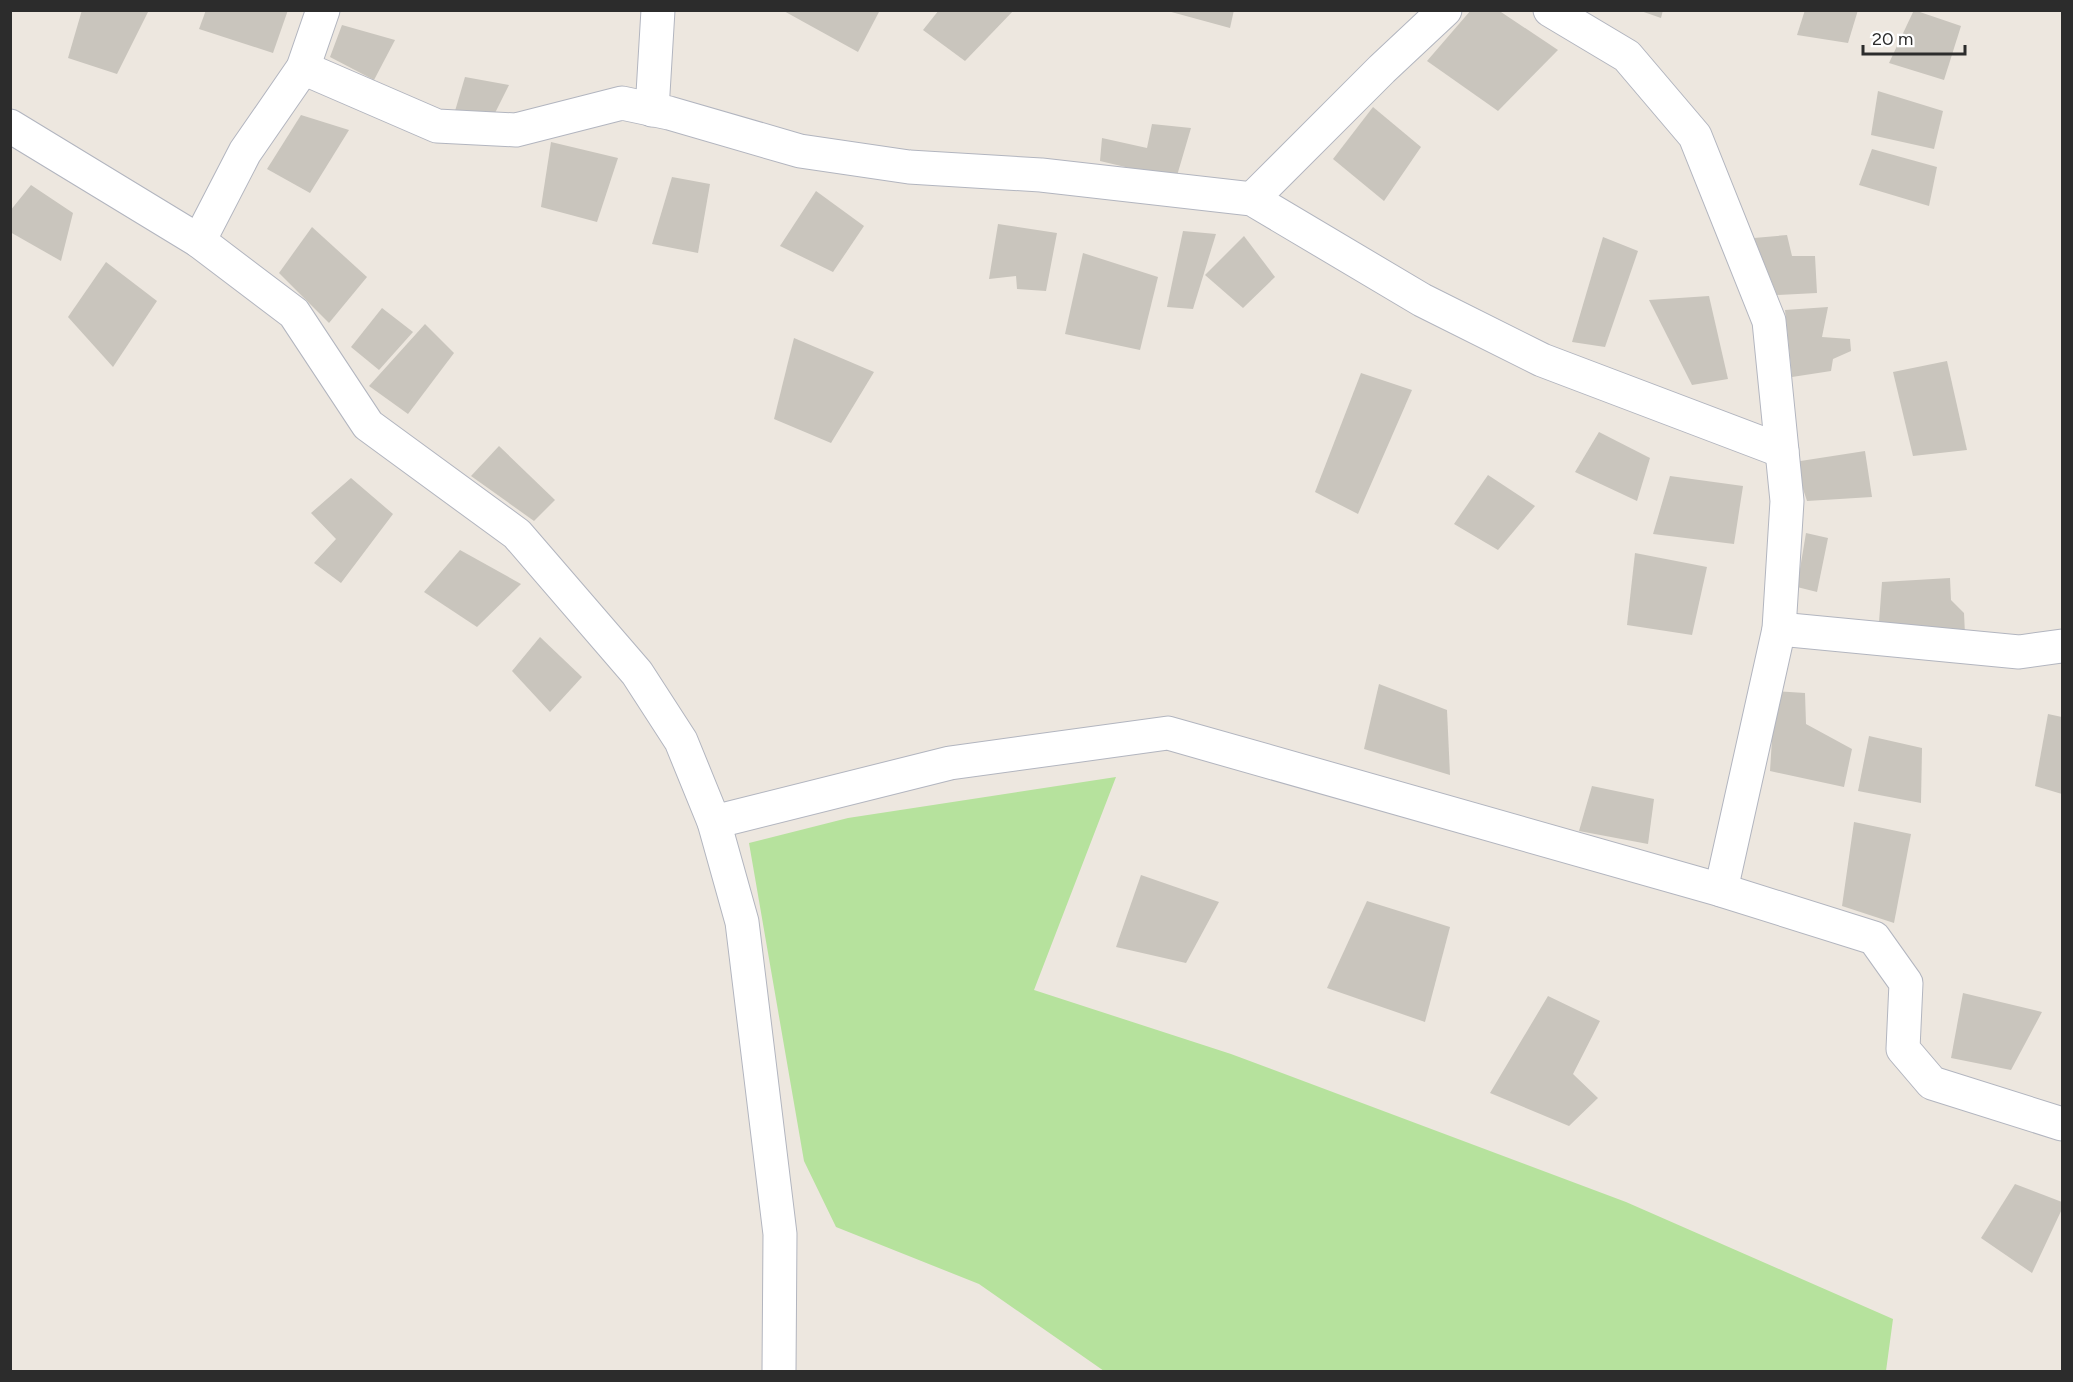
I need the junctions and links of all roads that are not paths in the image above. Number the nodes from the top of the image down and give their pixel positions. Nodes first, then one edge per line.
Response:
1 (323, 10) edge
2 (658, 10) edge
3 (1445, 10) edge
4 (1550, 10) edge
5 (303, 68) junction
6 (652, 110) junction
7 (10, 126) edge
8 (1252, 199) junction
9 (199, 241) junction
10 (1782, 451) junction
11 (1779, 629) junction
12 (2062, 646) edge
13 (714, 822) junction
14 (1721, 890) junction
15 (2062, 1124) edge
16 (779, 1371) edge

1 - 5 street
2 - 6 street
3 - 8 street
4 - 10 street
5 - 6 street
5 - 9 street
6 - 8 street
7 - 9 street
8 - 10 street
9 - 13 street
10 - 11 street
11 - 12 street
11 - 14 street
13 - 14 street
13 - 16 street
14 - 15 street

